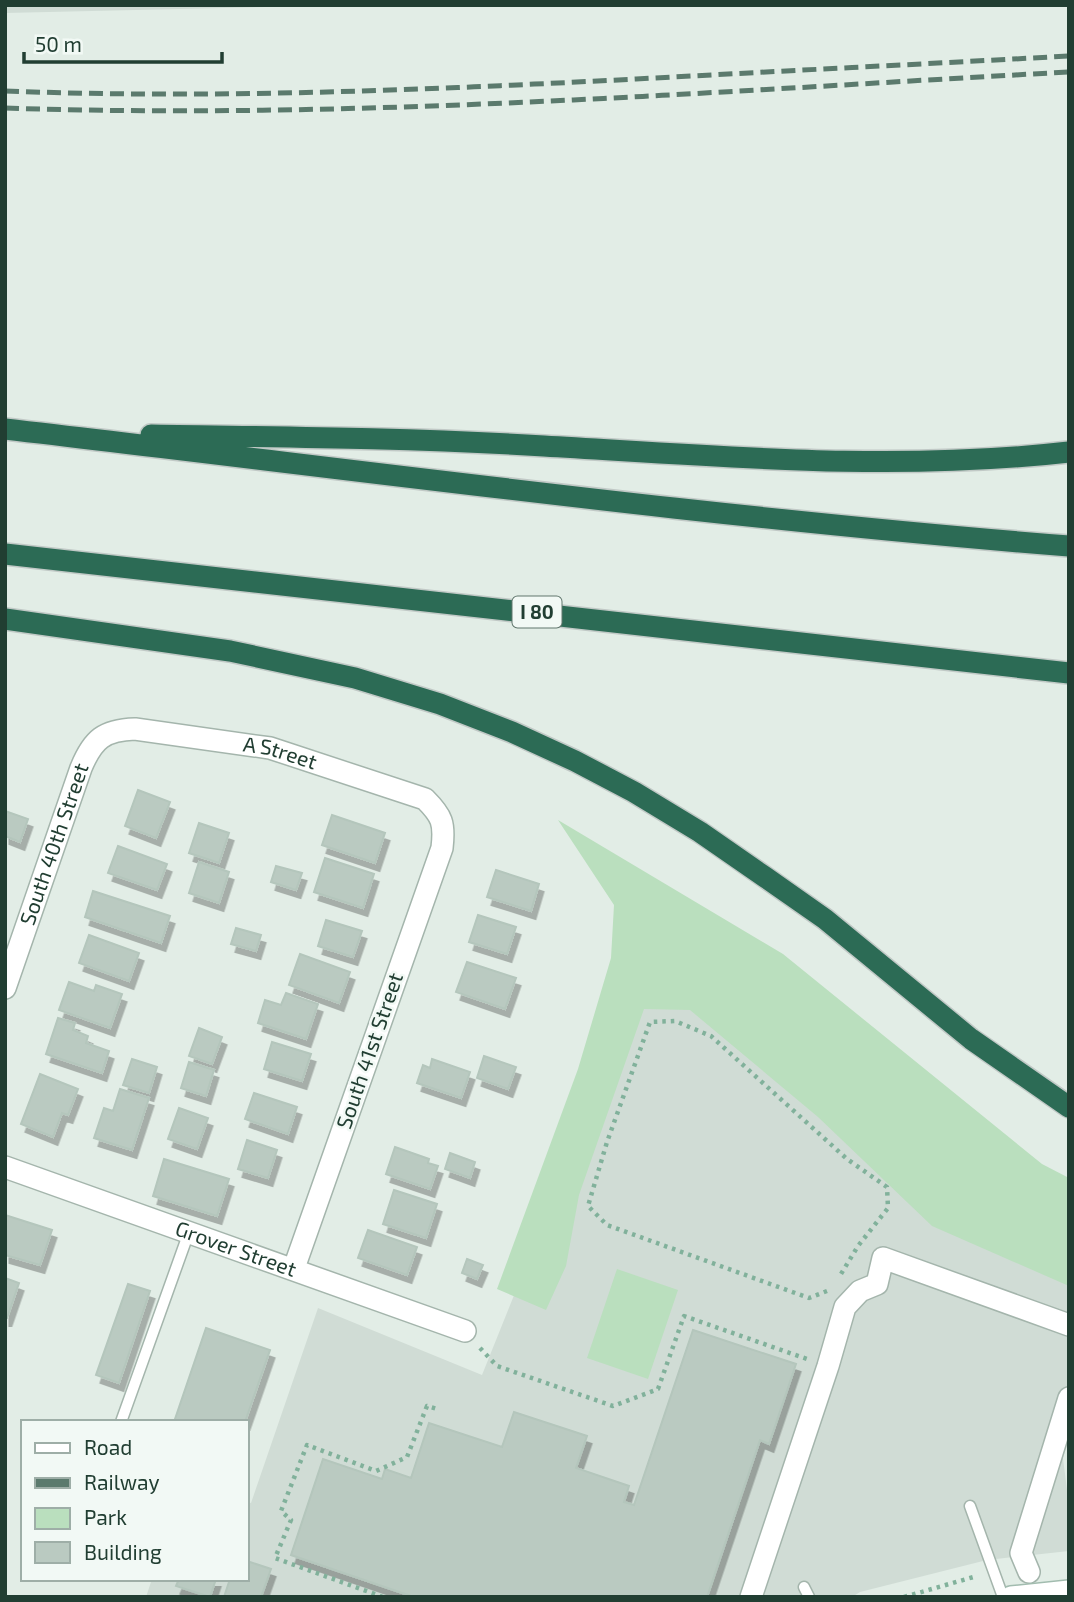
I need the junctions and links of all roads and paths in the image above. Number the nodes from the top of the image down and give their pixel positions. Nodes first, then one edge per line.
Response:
1 (5, 429) edge
2 (34, 433) junction
3 (1069, 452) edge
4 (898, 532) junction
5 (1069, 546) edge
6 (5, 554) edge
7 (1069, 556) edge
8 (5, 619) edge
9 (1069, 673) edge
10 (94, 742) joint
11 (444, 832) joint
12 (5, 988) edge
13 (1069, 1107) edge
14 (5, 1167) edge
15 (189, 1231) junction
16 (294, 1268) junction
17 (832, 1288) junction
18 (845, 1307) junction
19 (1069, 1325) edge
20 (465, 1331) joint
21 (828, 1366) junction
22 (1069, 1398) edge
23 (437, 1409) dead end
24 (122, 1420) edge
25 (970, 1506) dead end
26 (1029, 1572) dead end
27 (1069, 1591) edge
28 (383, 1597) edge
29 (751, 1597) edge
30 (1003, 1597) edge
31 (1011, 1597) edge

1 - 2 highway
2 - 3 highway
2 - 4 highway
4 - 5 highway
4 - 7 highway
6 - 9 highway, I 80
8 - 13 highway
10 - 11 street, A Street
10 - 12 street, South 40th Street
11 - 16 street, South 41st Street
14 - 15 street, Grover Street
15 - 16 street, Grover Street
15 - 24 lane
16 - 20 street, Grover Street
17 - 17 path
17 - 18 path
18 - 19 street
18 - 21 street
20 - 21 path
21 - 29 street
22 - 26 street
23 - 28 path
25 - 30 lane
27 - 31 street

